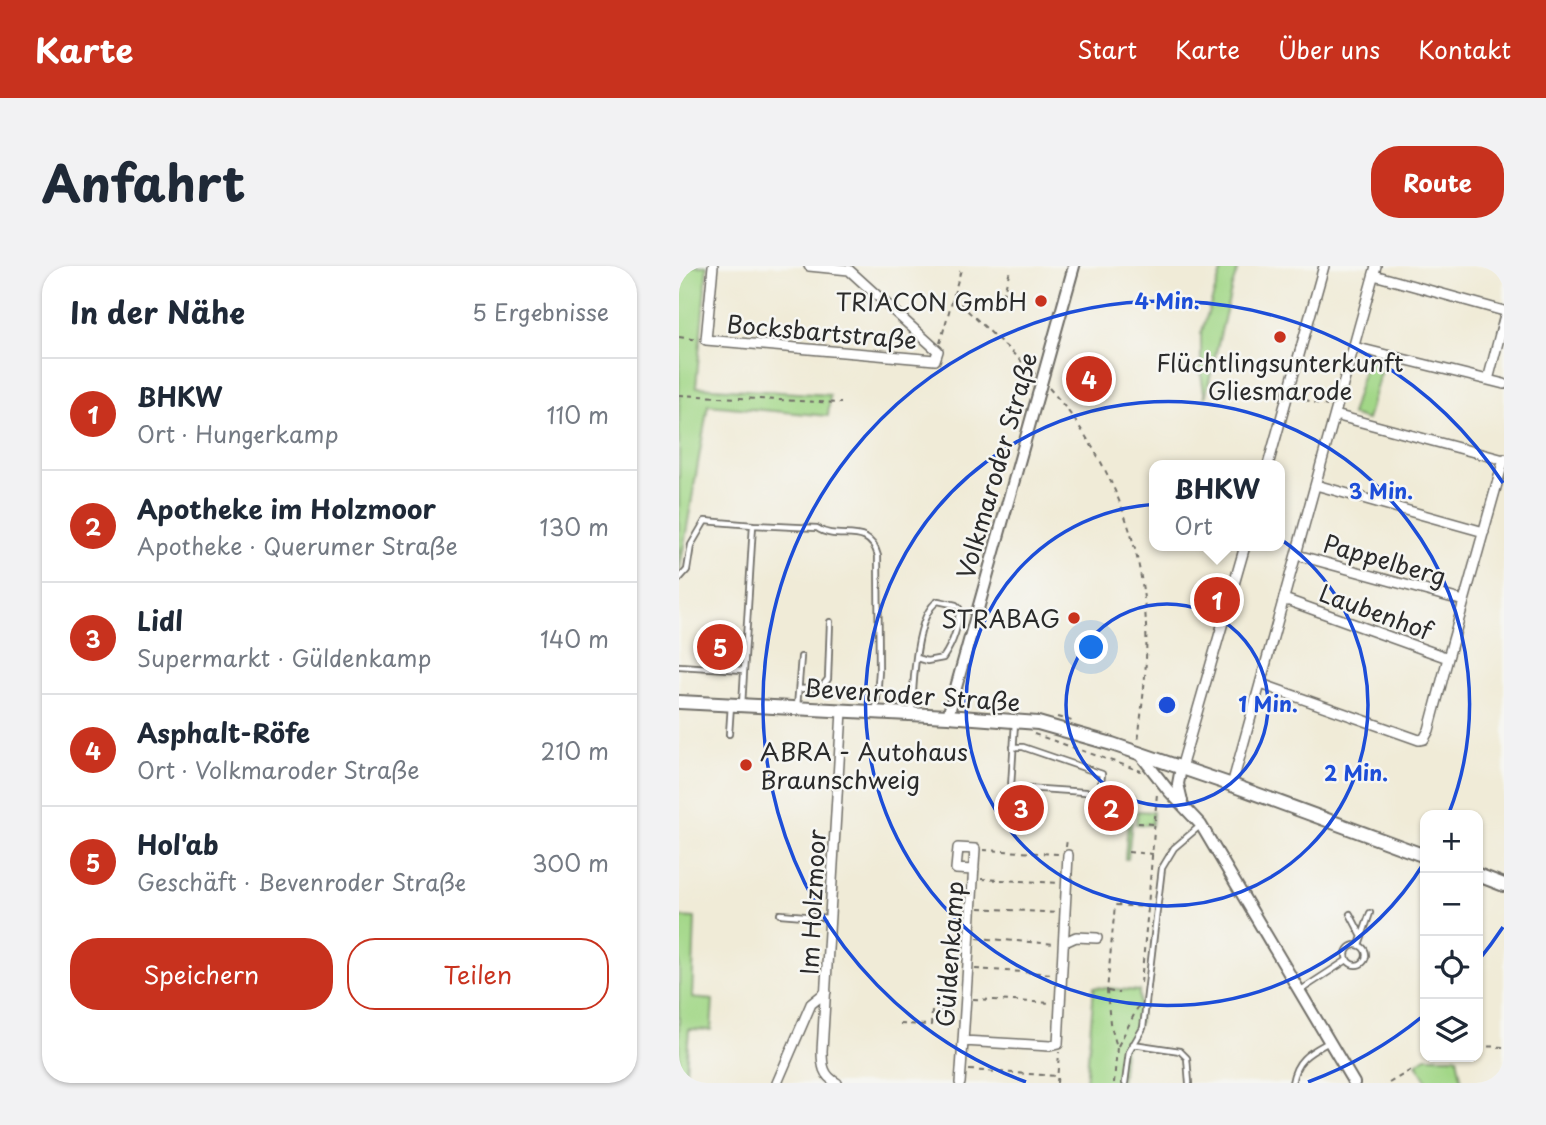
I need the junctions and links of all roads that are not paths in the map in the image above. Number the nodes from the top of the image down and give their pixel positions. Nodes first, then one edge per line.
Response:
1 (713, 266) edge
2 (809, 266) edge
3 (1074, 266) edge
4 (1324, 266) edge
5 (1375, 270) edge
6 (1504, 312) edge
7 (1504, 318) edge
8 (1354, 346) junction
9 (1487, 380) junction
10 (1504, 384) edge
11 (1336, 412) junction
12 (1269, 460) edge
13 (1504, 460) edge
14 (1316, 485) junction
15 (753, 525) junction
16 (1484, 532) junction
17 (1243, 551) edge
18 (1297, 555) junction
19 (679, 579) edge
20 (1284, 599) junction
21 (1464, 601) junction
22 (830, 622) dead end
23 (801, 657) dead end
24 (917, 658) junction
25 (1448, 658) junction
26 (679, 666) edge
27 (744, 670) junction
28 (1261, 684) junction
29 (799, 689) junction
30 (679, 702) edge
31 (736, 705) junction
32 (797, 708) junction
33 (842, 710) junction
34 (876, 712) junction
35 (912, 714) junction
36 (948, 716) junction
37 (1015, 725) junction
38 (729, 734) dead end
39 (1013, 747) junction
40 (1138, 749) junction
41 (1177, 767) junction
42 (1232, 785) junction
43 (1163, 794) junction
44 (1183, 804) junction
45 (1201, 825) junction
46 (1420, 854) edge
47 (1068, 855) road end
48 (973, 875) junction
49 (1483, 877) edge
50 (1504, 885) edge
51 (1370, 913) dead end
52 (780, 914) dead end
53 (1350, 914) dead end
54 (830, 918) junction
55 (1361, 935) junction
56 (1097, 938) dead end
57 (1065, 943) junction
58 (1359, 945) junction
59 (1347, 960) junction
60 (1300, 990) junction
61 (826, 992) junction
62 (963, 1041) junction
63 (1330, 1041) junction
64 (1133, 1044) junction
65 (825, 1079) edge
66 (777, 1083) edge
67 (837, 1083) edge
68 (960, 1083) edge
69 (1125, 1083) edge
70 (1189, 1083) edge
71 (1292, 1083) edge
72 (1354, 1083) edge

1 - 2 street, Bocksbartstraße
3 - 36 street, Volkmaroder Straße
4 - 12 street
5 - 6 street, Pappelberg
5 - 8 street, Pappelberg
7 - 9 street
8 - 9 street
8 - 11 street, Pappelberg
9 - 10 street
11 - 13 street, Pappelberg
11 - 14 street, Pappelberg
13 - 16 street, Pappelberg
14 - 16 street
14 - 18 street, Pappelberg
15 - 19 lane
15 - 27 lane
15 - 34 lane
16 - 21 street, Pappelberg
17 - 41 street
18 - 20 street, Pappelberg
18 - 21 street, Pappelberg
20 - 25 street, Laubenhof
20 - 28 street, Pappelberg
21 - 25 street, Pappelberg
22 - 29 lane
23 - 29 lane
24 - 24 lane
24 - 35 lane
25 - 28 street, Laubenhof
26 - 27 lane
27 - 31 lane
28 - 42 street, Pappelberg
29 - 32 lane
30 - 31 main road, Bevenroder Straße
31 - 32 main road, Bevenroder Straße
31 - 38 lane
32 - 33 main road, Bevenroder Straße
33 - 34 main road, Bevenroder Straße
33 - 54 street, Im Holzmoor
34 - 35 main road, Bevenroder Straße
35 - 36 main road, Bevenroder Straße
36 - 37 main road, Bevenroder Straße
37 - 39 lane
37 - 40 main road, Bevenroder Straße
39 - 39 lane
40 - 41 main road, Bevenroder Straße
40 - 43 street
41 - 42 main road, Bevenroder Straße
41 - 43 street
41 - 44 street
42 - 46 main road, Bevenroder Straße
43 - 44 street
44 - 45 street
45 - 60 street
45 - 64 lane
47 - 57 street
48 - 48 street, Güldenkamp
48 - 62 street, Güldenkamp
49 - 50 main road
51 - 55 lane
52 - 54 lane
53 - 55 lane
54 - 61 street, Im Holzmoor
55 - 58 lane
56 - 57 street
57 - 62 street, Güldenkamp
58 - 59 lane
58 - 59 lane
59 - 60 lane
60 - 63 street
61 - 65 street
61 - 66 street, Im Holzmoor
62 - 68 street, Güldenkamp
63 - 71 lane
63 - 72 street
64 - 69 lane
64 - 70 lane
65 - 67 street

